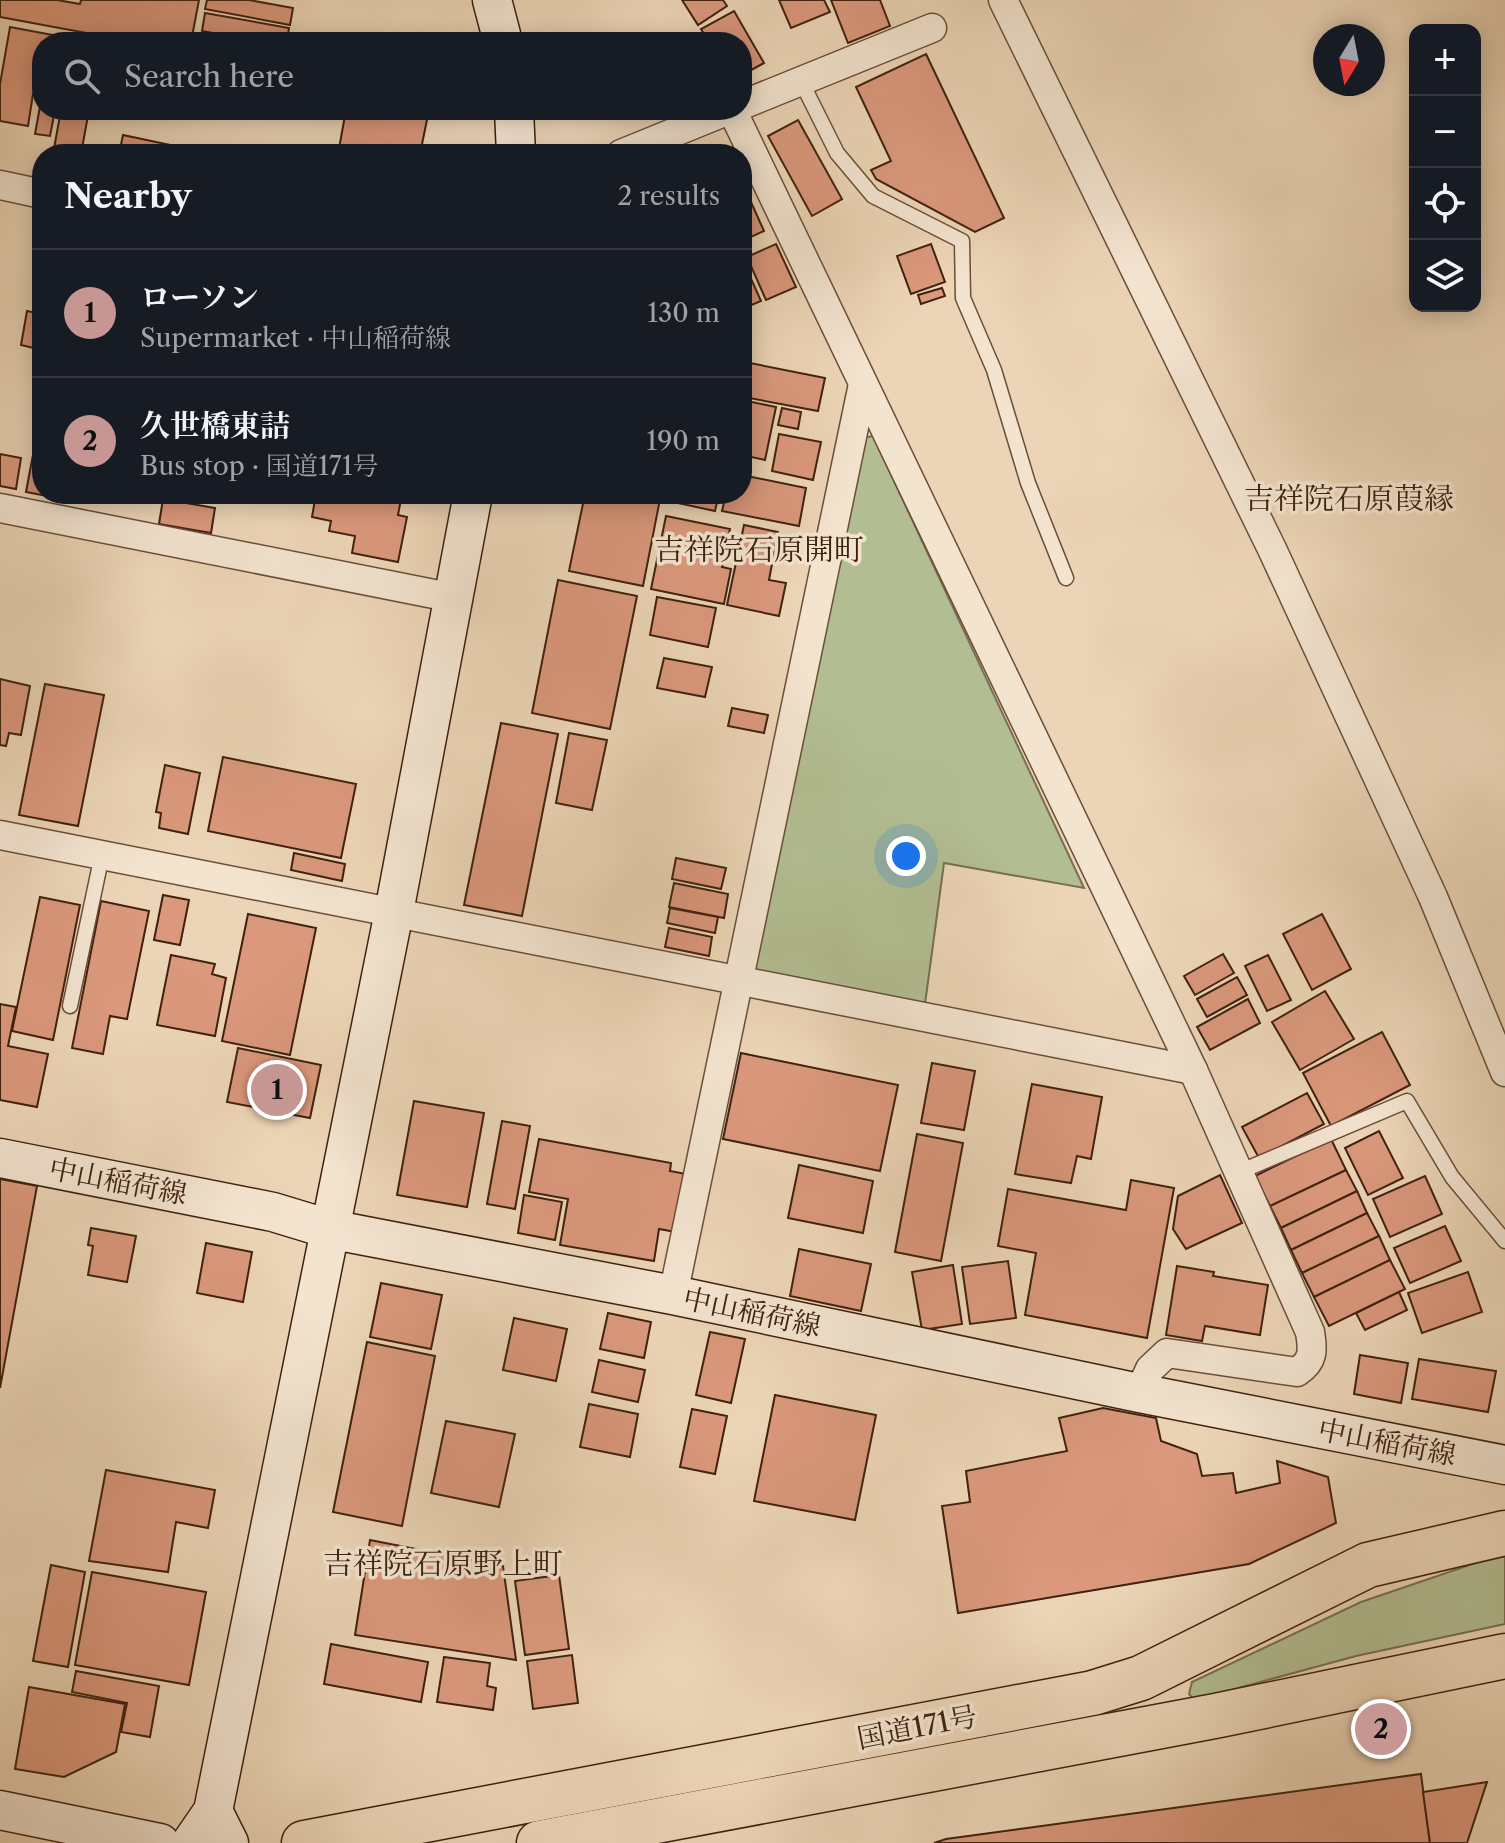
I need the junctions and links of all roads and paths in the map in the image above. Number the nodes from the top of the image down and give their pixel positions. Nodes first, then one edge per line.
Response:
1 (492, 0) edge
2 (1003, 0) edge
3 (932, 28) dead end
4 (500, 32) edge
5 (801, 81) junction
6 (752, 101) edge
7 (514, 120) edge
8 (705, 120) edge
9 (735, 120) edge
10 (516, 144) edge
11 (646, 144) edge
12 (747, 144) edge
13 (752, 155) edge
14 (0, 185) edge
15 (32, 192) edge
16 (863, 384) junction
17 (471, 504) edge
18 (0, 508) edge
19 (1066, 578) dead end
20 (454, 598) junction
21 (0, 835) edge
22 (102, 855) junction
23 (394, 912) junction
24 (739, 980) junction
25 (70, 1006) dead end
26 (1193, 1070) junction
27 (1505, 1072) edge
28 (0, 1158) edge
29 (1239, 1172) junction
30 (329, 1229) junction
31 (1505, 1241) edge
32 (673, 1295) junction
33 (1139, 1393) junction
34 (1505, 1465) edge
35 (1505, 1533) edge
36 (1505, 1656) edge
37 (0, 1810) edge
38 (221, 1827) edge
39 (160, 1843) edge
40 (191, 1843) edge
41 (304, 1843) edge
42 (539, 1843) edge

1 - 4 street
2 - 27 street
3 - 5 street
5 - 6 street
5 - 19 lane
7 - 10 street
8 - 11 street
9 - 12 street
13 - 16 street
14 - 15 street
16 - 24 street
16 - 26 street
17 - 20 street
18 - 20 street
20 - 23 street
21 - 22 street
22 - 23 street
22 - 25 lane
23 - 24 street
23 - 30 street
24 - 26 street
24 - 32 street
26 - 29 street
28 - 30 street, 中山稲荷線
29 - 31 lane
29 - 33 street
30 - 32 street, 中山稲荷線
30 - 38 street
32 - 33 street, 中山稲荷線
33 - 34 street, 中山稲荷線
35 - 41 highway, 国道171号
36 - 42 highway, 国道171号
37 - 39 street
38 - 40 street

